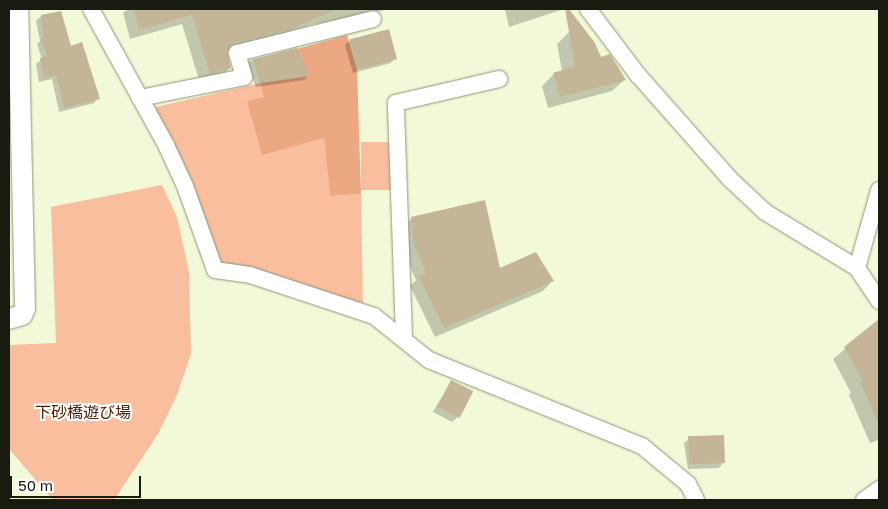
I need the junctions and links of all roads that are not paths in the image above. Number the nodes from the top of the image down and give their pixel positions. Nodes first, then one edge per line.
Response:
1 (18, 9) edge
2 (91, 9) edge
3 (588, 9) edge
4 (373, 19) dead end
5 (499, 78) dead end
6 (140, 98) junction
7 (879, 190) edge
8 (857, 268) junction
9 (879, 301) edge
10 (9, 319) edge
11 (404, 337) junction
12 (879, 489) edge
13 (696, 500) edge
14 (864, 500) edge

1 - 10 street
2 - 6 street
3 - 8 street
4 - 6 street
5 - 11 street
6 - 11 street
7 - 8 street
8 - 9 street
11 - 13 street
12 - 14 street

